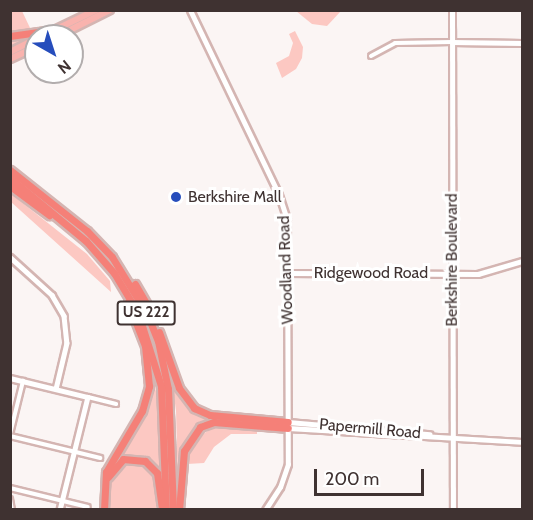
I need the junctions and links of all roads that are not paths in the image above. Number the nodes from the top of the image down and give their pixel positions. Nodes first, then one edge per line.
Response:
1 (110, 10) edge
2 (190, 10) edge
3 (452, 10) edge
4 (92, 14) edge
5 (73, 24) edge
6 (452, 42) junction
7 (522, 43) edge
8 (24, 45) edge
9 (10, 52) edge
10 (24, 53) edge
11 (371, 56) dead end
12 (10, 59) edge
13 (10, 170) edge
14 (10, 178) edge
15 (10, 186) edge
16 (86, 241) junction
17 (10, 257) edge
18 (112, 257) junction
19 (522, 261) edge
20 (114, 273) junction
21 (288, 273) junction
22 (452, 274) junction
23 (10, 378) edge
24 (23, 381) junction
25 (56, 389) junction
26 (88, 397) junction
27 (116, 404) dead end
28 (288, 425) junction
29 (10, 435) edge
30 (452, 438) junction
31 (522, 442) edge
32 (74, 451) junction
33 (100, 458) dead end
34 (10, 488) edge
35 (10, 499) edge
36 (62, 500) junction
37 (88, 507) dead end
38 (12, 510) edge
39 (60, 510) edge
40 (105, 510) edge
41 (164, 510) edge
42 (173, 510) edge
43 (179, 510) edge
44 (265, 510) edge
45 (453, 510) edge

1 - 4 main road
2 - 21 main road, Woodland Road
3 - 6 main road, Berkshire Boulevard
4 - 5 main road
6 - 7 street
6 - 11 street
6 - 22 main road, Berkshire Boulevard
8 - 9 main road
10 - 12 main road
13 - 18 highway, US 222
14 - 16 highway, US 222
15 - 16 highway
16 - 20 highway, US 222
17 - 25 street
18 - 28 highway
18 - 42 highway, US 222
19 - 22 street, Ridgewood Road
20 - 40 highway
20 - 41 highway, US 222
21 - 22 street, Ridgewood Road
21 - 28 main road, Woodland Road
22 - 30 main road, Berkshire Boulevard
23 - 24 street
24 - 25 street
24 - 29 street
25 - 26 street
26 - 27 street
26 - 32 street
28 - 30 main road, Papermill Road
28 - 43 highway
28 - 44 main road, Woodland Road
29 - 32 street
30 - 31 main road, Papermill Road
30 - 45 main road, Berkshire Boulevard
32 - 33 street
32 - 36 street
34 - 36 street
35 - 38 street
36 - 37 street
36 - 39 street
40 - 41 highway

